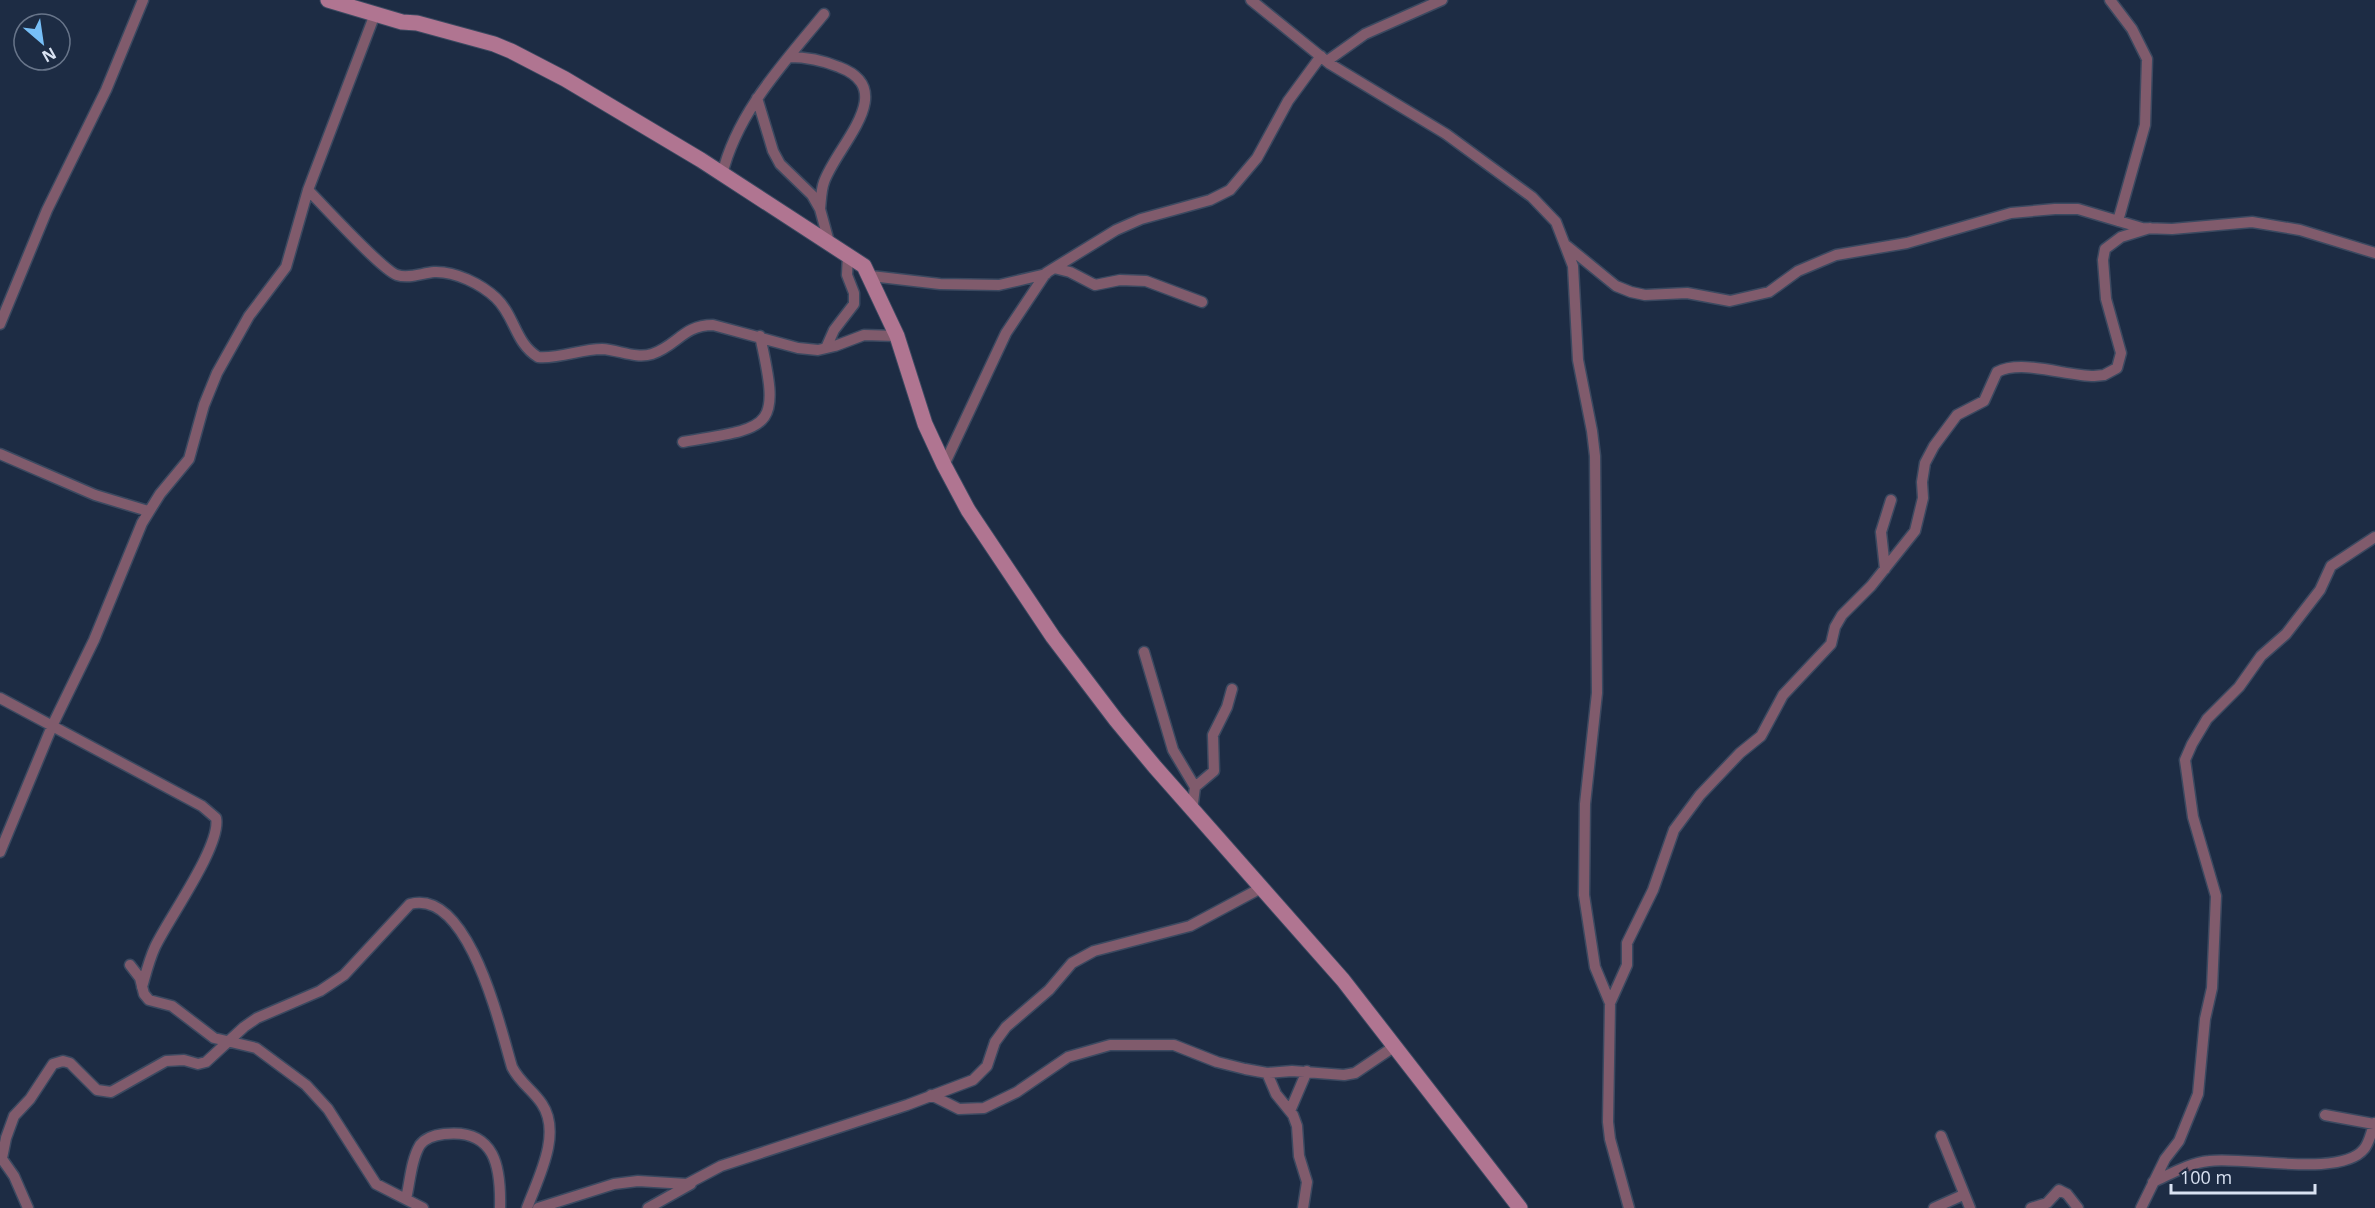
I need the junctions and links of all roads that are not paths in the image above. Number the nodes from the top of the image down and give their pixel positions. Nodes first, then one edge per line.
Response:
1 (142, 0) edge
2 (328, 0) edge
3 (1251, 0) edge
4 (1442, 0) edge
5 (2109, 0) edge
6 (353, 4) edge
7 (375, 14) junction
8 (824, 14) dead end
9 (789, 57) junction
10 (1324, 59) junction
11 (757, 98) junction
12 (722, 175) junction
13 (308, 190) junction
14 (820, 209) junction
15 (2118, 221) junction
16 (2150, 228) junction
17 (829, 242) junction
18 (1567, 246) junction
19 (2375, 253) edge
20 (848, 254) junction
21 (1050, 271) junction
22 (871, 276) junction
23 (1202, 302) dead end
24 (0, 324) edge
25 (760, 336) junction
26 (897, 336) junction
27 (826, 348) junction
28 (683, 442) dead end
29 (0, 454) edge
30 (944, 465) junction
31 (1891, 500) dead end
32 (148, 511) junction
33 (2375, 537) edge
34 (1885, 569) junction
35 (1144, 652) dead end
36 (1232, 689) dead end
37 (0, 698) edge
38 (53, 724) junction
39 (1195, 787) junction
40 (1192, 811) junction
41 (0, 852) edge
42 (1263, 887) junction
43 (130, 965) dead end
44 (142, 987) junction
45 (1610, 1003) junction
46 (226, 1042) junction
47 (1395, 1046) junction
48 (1306, 1071) junction
49 (1267, 1073) junction
50 (931, 1095) junction
51 (1290, 1111) junction
52 (2325, 1115) dead end
53 (2375, 1124) edge
54 (1941, 1136) dead end
55 (1, 1157) edge
56 (697, 1180) junction
57 (2153, 1182) junction
58 (1963, 1195) junction
59 (406, 1199) junction
60 (2140, 1207) edge
61 (28, 1208) edge
62 (423, 1208) edge
63 (500, 1208) edge
64 (526, 1208) edge
65 (538, 1208) edge
66 (648, 1208) edge
67 (1302, 1208) edge
68 (1520, 1208) edge
69 (1629, 1208) edge
70 (1934, 1208) edge
71 (1970, 1208) edge
72 (2031, 1208) edge
73 (2078, 1208) edge

1 - 24 street
2 - 6 street
3 - 10 street
4 - 10 street
5 - 15 street
6 - 7 street
7 - 12 street
7 - 13 street
8 - 9 street
9 - 11 street
9 - 14 street
10 - 18 street
10 - 21 street
11 - 12 street
11 - 14 street
12 - 17 street
13 - 25 street
13 - 32 street
14 - 17 street
15 - 16 street
15 - 18 street
16 - 19 street
16 - 34 street
17 - 20 street
18 - 45 street
20 - 22 street
20 - 27 street
21 - 22 street
21 - 23 street
21 - 30 street
22 - 26 street
25 - 27 street
25 - 28 street
26 - 27 street
26 - 30 street
29 - 32 street
30 - 40 street
31 - 34 street
32 - 38 street
33 - 57 street
34 - 45 street
35 - 39 street
36 - 39 street
37 - 38 street
38 - 41 street
38 - 44 street
39 - 40 street
40 - 42 street
42 - 47 street
42 - 50 street
43 - 44 street
44 - 46 street
45 - 69 street
46 - 55 street
46 - 59 street
46 - 64 street
47 - 48 street
47 - 68 street
48 - 49 street
48 - 51 street
49 - 50 street
49 - 51 street
50 - 56 street
51 - 67 street
52 - 53 street
53 - 57 street
54 - 58 street
55 - 61 street
56 - 65 street
56 - 66 street
57 - 60 street
58 - 70 street
58 - 71 street
59 - 62 street
59 - 63 street
72 - 73 street

